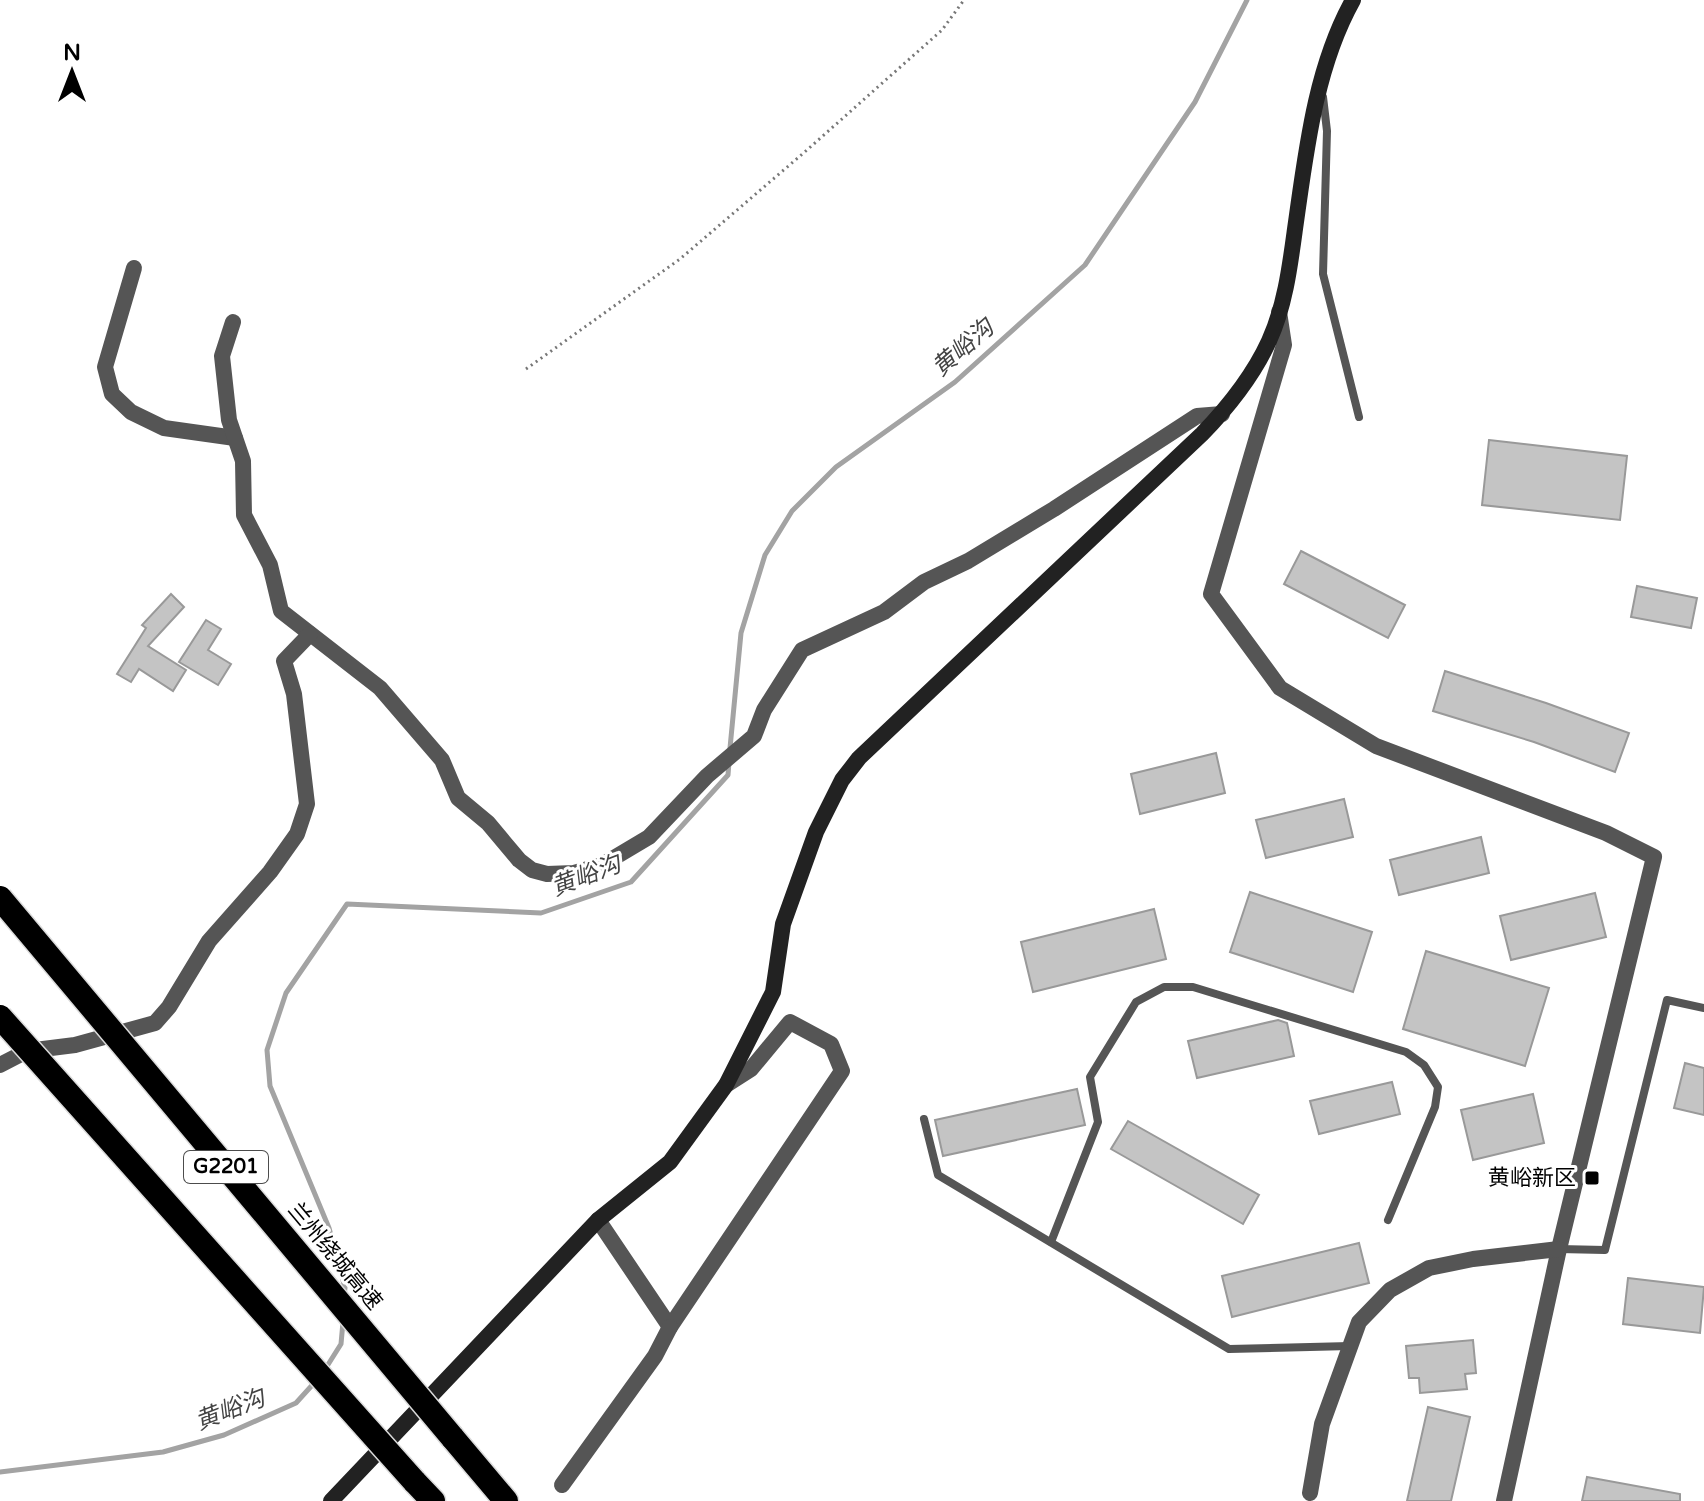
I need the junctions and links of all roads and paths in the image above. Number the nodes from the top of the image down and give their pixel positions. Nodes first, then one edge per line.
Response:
1 (964, 0) edge
2 (1353, 0) edge
3 (1321, 84) junction
4 (134, 268) dead end
5 (1279, 312) junction
6 (233, 322) dead end
7 (526, 369) dead end
8 (1222, 414) junction
9 (1359, 417) dead end
10 (235, 438) junction
11 (310, 634) junction
12 (0, 898) edge
13 (1704, 1008) edge
14 (0, 1017) edge
15 (0, 1065) edge
16 (726, 1085) junction
17 (924, 1119) dead end
18 (598, 1220) junction
19 (1388, 1220) dead end
20 (1051, 1242) junction
21 (1559, 1249) junction
22 (670, 1327) junction
23 (1350, 1346) junction
24 (562, 1485) dead end
25 (1310, 1493) dead end
26 (331, 1501) edge
27 (433, 1501) edge
28 (506, 1501) edge
29 (1504, 1501) edge

1 - 7 path
2 - 3 main road
3 - 5 main road
3 - 9 lane
4 - 10 street
5 - 8 main road
5 - 21 street
6 - 10 street
8 - 11 street
8 - 16 main road
10 - 11 street
11 - 15 street
12 - 28 highway, 兰州绕城高速 / G2201, bridge
13 - 21 lane
14 - 27 highway, G2201, bridge
16 - 18 main road
16 - 22 street
17 - 20 lane
18 - 22 street
18 - 26 main road
19 - 20 lane
20 - 23 lane
21 - 23 street
21 - 29 street
22 - 24 street
23 - 25 street

